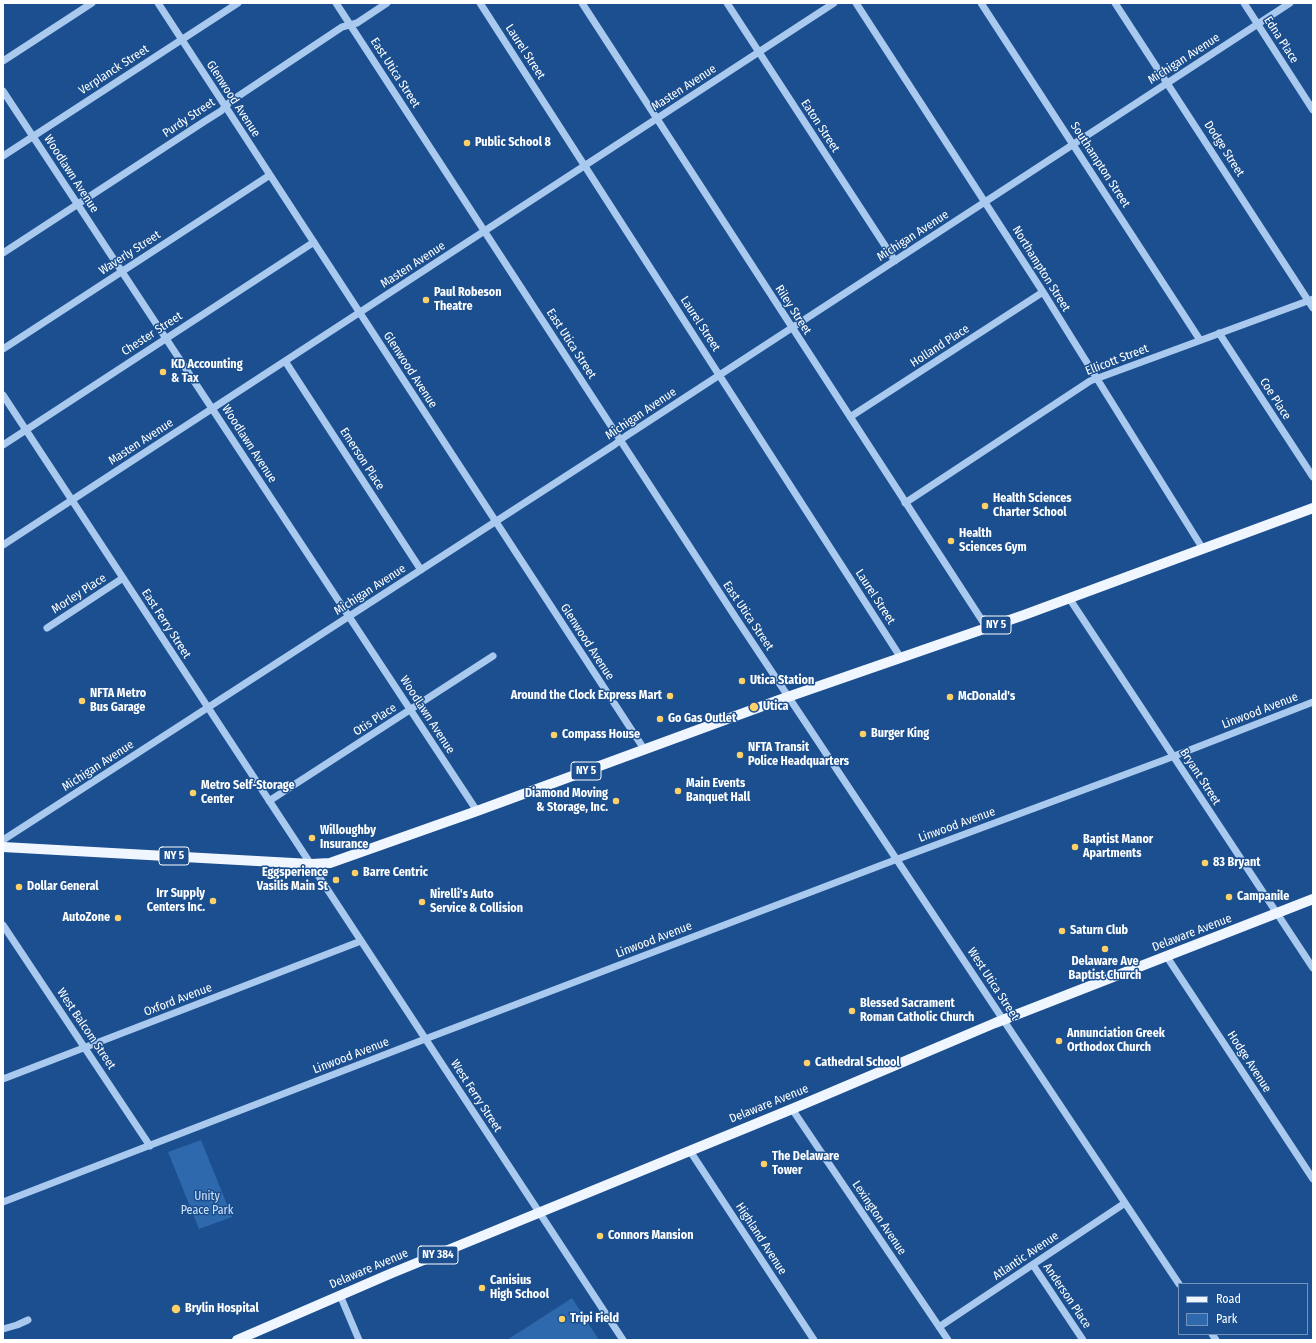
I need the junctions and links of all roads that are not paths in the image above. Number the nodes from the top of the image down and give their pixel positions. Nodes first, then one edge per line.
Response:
1 (92, 3) edge
2 (158, 3) edge
3 (238, 3) edge
4 (336, 3) edge
5 (387, 3) edge
6 (480, 3) edge
7 (582, 3) edge
8 (727, 3) edge
9 (834, 3) edge
10 (856, 3) edge
11 (981, 3) edge
12 (1115, 3) edge
13 (1244, 3) edge
14 (1290, 3) edge
15 (1258, 24) junction
16 (350, 25) junction
17 (182, 39) junction
18 (759, 52) junction
19 (3, 61) edge
20 (1168, 83) junction
21 (3, 91) edge
22 (225, 106) junction
23 (1313, 110) edge
24 (656, 120) junction
25 (33, 136) junction
26 (1074, 144) junction
27 (3, 156) edge
28 (585, 165) junction
29 (270, 175) junction
30 (985, 202) junction
31 (78, 204) junction
32 (485, 231) junction
33 (314, 242) junction
34 (3, 253) edge
35 (895, 261) junction
36 (122, 271) junction
37 (1043, 292) junction
38 (1311, 300) edge
39 (1313, 308) edge
40 (360, 312) junction
41 (792, 328) junction
42 (1219, 333) junction
43 (166, 339) junction
44 (1200, 340) junction
45 (3, 349) edge
46 (285, 361) junction
47 (720, 375) junction
48 (1097, 378) junction
49 (3, 395) edge
50 (212, 408) junction
51 (850, 417) junction
52 (26, 430) junction
53 (620, 441) junction
54 (3, 445) edge
55 (1313, 477) edge
56 (72, 500) junction
57 (905, 503) junction
58 (1313, 508) edge
59 (496, 522) junction
60 (3, 545) edge
61 (1203, 550) junction
62 (421, 570) junction
63 (123, 578) junction
64 (1069, 598) junction
65 (348, 617) junction
66 (47, 628) dead end
67 (987, 628) junction
68 (493, 656) dead end
69 (901, 658) junction
70 (788, 697) junction
71 (1313, 702) edge
72 (208, 707) junction
73 (410, 710) junction
74 (644, 749) junction
75 (1173, 756) junction
76 (269, 801) junction
77 (476, 811) junction
78 (3, 840) edge
79 (3, 847) edge
80 (897, 859) junction
81 (310, 864) junction
82 (1313, 899) edge
83 (1277, 913) junction
84 (3, 926) edge
85 (361, 941) junction
86 (1167, 957) junction
87 (1313, 968) edge
88 (1004, 1020) junction
89 (425, 1039) junction
90 (85, 1048) junction
91 (3, 1079) edge
92 (792, 1109) junction
93 (150, 1146) junction
94 (690, 1151) junction
95 (1313, 1179) edge
96 (3, 1202) edge
97 (1125, 1203) junction
98 (539, 1212) junction
99 (1033, 1265) junction
100 (1178, 1283) edge
101 (340, 1295) junction
102 (28, 1320) dead end
103 (939, 1327) junction
104 (3, 1329) edge
105 (239, 1340) edge
106 (359, 1340) edge
107 (623, 1340) edge
108 (814, 1340) edge
109 (948, 1340) edge
110 (1083, 1340) edge

1 - 19 street
2 - 17 street, Glenwood Avenue
3 - 17 street, Verplanck Street
4 - 16 street, East Utica Street
5 - 16 street, Purdy Street
6 - 28 street, Laurel Street
7 - 24 street, Riley Street
8 - 18 street, Eaton Street
9 - 18 street, Masten Avenue
10 - 30 street, Northampton Street
11 - 26 street, Southampton Street
12 - 20 street, Dodge Street
13 - 15 street, Edna Place
14 - 15 street, Michigan Avenue
15 - 20 street, Michigan Avenue
15 - 23 street, Edna Place
16 - 22 street, Purdy Street
16 - 32 street, East Utica Street
17 - 22 street, Glenwood Avenue
17 - 25 street, Verplanck Street
18 - 24 street, Masten Avenue
18 - 35 street, Eaton Street
20 - 26 street, Michigan Avenue
20 - 38 street, Dodge Street
21 - 25 street, Woodlawn Avenue
22 - 29 street, Glenwood Avenue
22 - 31 street, Purdy Street
24 - 28 street, Masten Avenue
24 - 41 street, Riley Street
25 - 27 street, Verplanck Street
25 - 31 street, Woodlawn Avenue
26 - 30 street, Michigan Avenue
26 - 44 street, Southampton Street
28 - 32 street, Masten Avenue
28 - 47 street, Laurel Street
29 - 33 street, Glenwood Avenue
29 - 36 street, Waverly Street
30 - 35 street, Michigan Avenue
30 - 37 street, Northampton Street
31 - 34 street, Purdy Street
31 - 36 street, Woodlawn Avenue
32 - 40 street, Masten Avenue
32 - 53 street, East Utica Street
33 - 40 street, Glenwood Avenue
33 - 43 street, Chester Street
35 - 41 street, Michigan Avenue
36 - 43 street, Woodlawn Avenue
36 - 45 street, Waverly Street
37 - 48 street, Northampton Street
37 - 51 street, Holland Place
38 - 39 street, Dodge Street
38 - 42 street, Ellicott Street
40 - 46 street, Masten Avenue
40 - 59 street, Glenwood Avenue
41 - 47 street, Michigan Avenue
41 - 51 street, Riley Street
42 - 44 street, Ellicott Street
42 - 55 street, Coe Place
43 - 50 street, Woodlawn Avenue
43 - 52 street, Chester Street
44 - 48 street, Ellicott Street
46 - 50 street, Masten Avenue
46 - 62 street, Emerson Place
47 - 53 street, Michigan Avenue
47 - 69 street, Laurel Street
48 - 57 street, Ellicott Street
48 - 61 street, Northampton Street
49 - 52 street, East Ferry Street
50 - 56 street, Masten Avenue
50 - 65 street, Woodlawn Avenue
51 - 57 street, Riley Street
52 - 54 street, Chester Street
52 - 56 street, East Ferry Street
53 - 59 street, Michigan Avenue
53 - 70 street, East Utica Street
56 - 60 street, Masten Avenue
56 - 63 street, East Ferry Street
57 - 67 street, Riley Street
58 - 61 main road, NY 5
59 - 62 street, Michigan Avenue
59 - 74 street, Glenwood Avenue
61 - 64 main road, NY 5
62 - 65 street, Michigan Avenue
63 - 66 street, Morley Place
63 - 72 street, East Ferry Street
64 - 67 main road, NY 5
64 - 75 street, Bryant Street
65 - 72 street, Michigan Avenue
65 - 73 street, Woodlawn Avenue
67 - 69 main road, NY 5
68 - 73 street, Otis Place
69 - 70 main road, NY 5
70 - 74 main road, NY 5
70 - 80 street, West Utica Street
71 - 75 street, Linwood Avenue
72 - 76 street, East Ferry Street
72 - 78 street, Michigan Avenue
73 - 76 street, Otis Place
73 - 77 street, Woodlawn Avenue
74 - 77 main road, NY 5
75 - 80 street, Linwood Avenue
75 - 83 street, Bryant Street
76 - 81 street, East Ferry Street
77 - 81 main road, NY 5
79 - 81 main road, NY 5
80 - 88 street, West Utica Street
80 - 89 street, Linwood Avenue
81 - 85 street, West Ferry Street
82 - 83 main road, Delaware Avenue / NY 384
83 - 86 main road, Delaware Avenue / NY 384
83 - 87 street, Bryant Street
84 - 90 street, West Balcom Street
85 - 89 street, West Ferry Street
85 - 90 street, Oxford Avenue
86 - 88 main road, Delaware Avenue / NY 384
86 - 95 street, Hodge Avenue
88 - 92 main road, Delaware Avenue / NY 384
88 - 97 street, West Utica Street
89 - 93 street, Linwood Avenue
89 - 98 street, West Ferry Street
90 - 91 street, Oxford Avenue
90 - 93 street, West Balcom Street
92 - 94 main road, Delaware Avenue / NY 384
92 - 103 street, Lexington Avenue
93 - 96 street, Linwood Avenue
94 - 98 main road, Delaware Avenue / NY 384
94 - 108 street, Highland Avenue
97 - 99 street, Atlantic Avenue
97 - 100 street, West Utica Street
98 - 101 main road, Delaware Avenue / NY 384
98 - 107 street, West Ferry Street
99 - 103 street, Atlantic Avenue
99 - 110 street, Anderson Place
101 - 105 main road, Delaware Avenue / NY 384
101 - 106 street
102 - 104 street
103 - 109 street, Lexington Avenue

